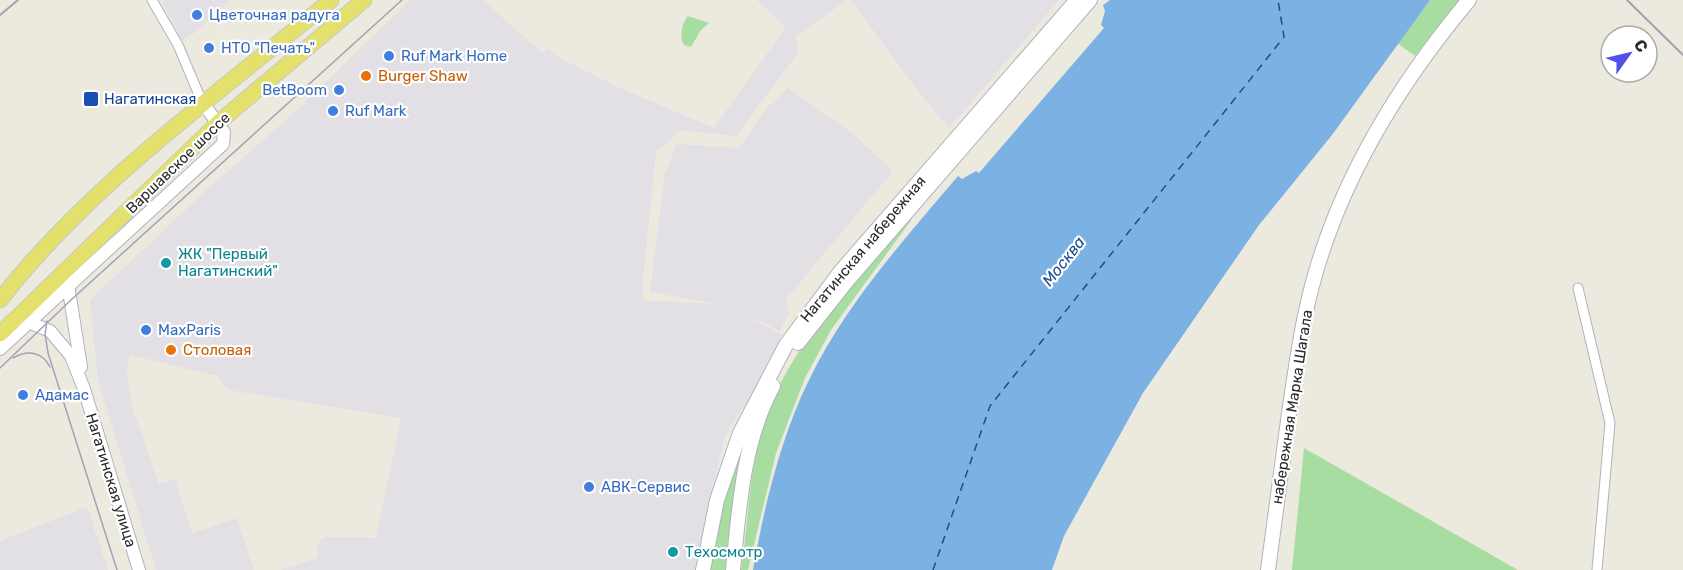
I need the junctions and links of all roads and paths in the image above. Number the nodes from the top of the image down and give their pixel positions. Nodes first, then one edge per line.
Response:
1 (152, 0) edge
2 (331, 0) edge
3 (364, 0) edge
4 (1077, 0) edge
5 (1090, 0) edge
6 (1469, 0) edge
7 (202, 102) junction
8 (218, 123) junction
9 (67, 277) junction
10 (1578, 288) dead end
11 (0, 300) edge
12 (28, 322) junction
13 (0, 334) edge
14 (0, 349) edge
15 (84, 389) junction
16 (139, 570) edge
17 (703, 570) edge
18 (733, 570) edge
19 (1268, 570) edge
20 (1597, 570) edge

1 - 7 street
2 - 7 main road, Варшавское шоссе
3 - 8 main road, Варшавское шоссе
4 - 17 main road, Нагатинская набережная
5 - 18 main road, Нагатинская набережная
6 - 19 main road, набережная Марка Шагала
7 - 8 street
7 - 11 main road, Варшавское шоссе
8 - 9 main road, Варшавское шоссе
9 - 12 street
9 - 13 main road, Варшавское шоссе
9 - 15 street
10 - 20 street
12 - 14 street
12 - 15 street
15 - 16 street, Нагатинская улица

